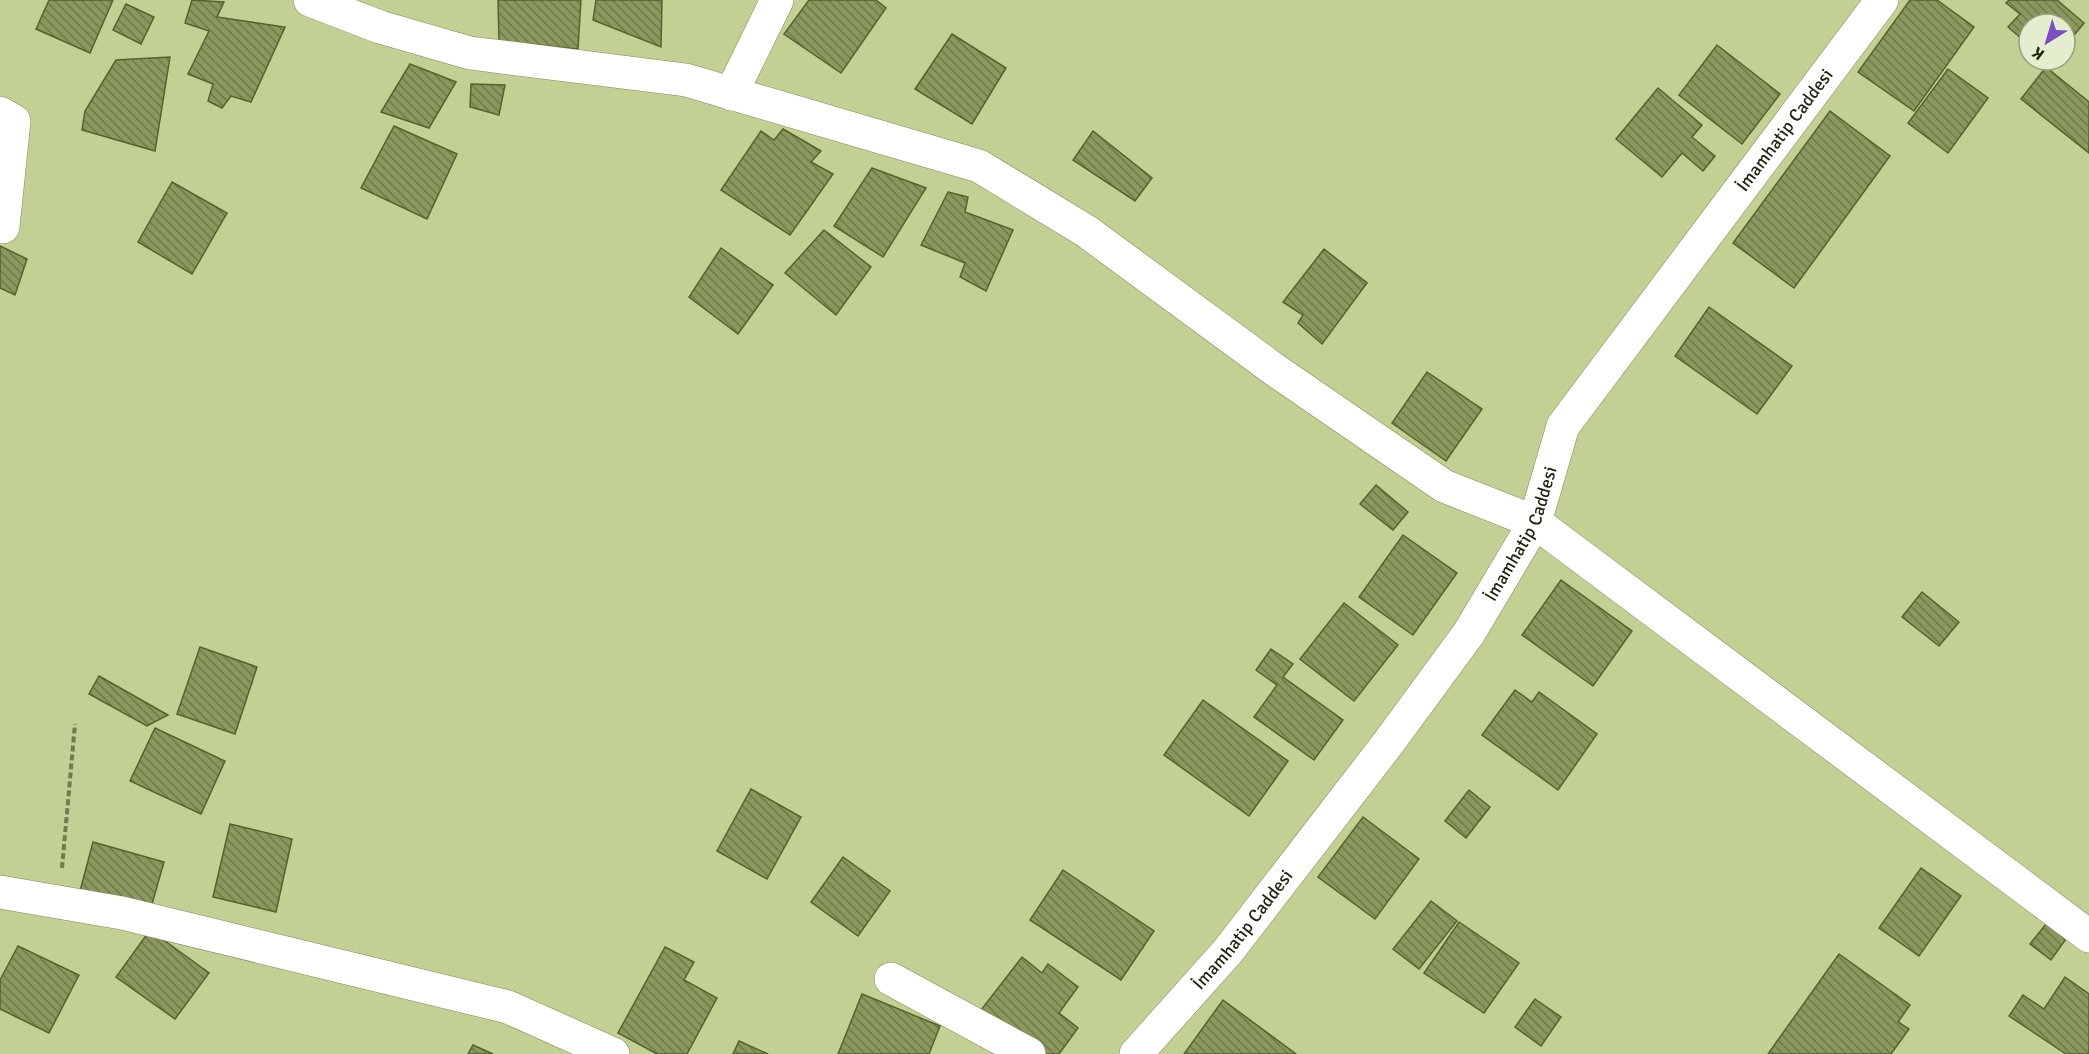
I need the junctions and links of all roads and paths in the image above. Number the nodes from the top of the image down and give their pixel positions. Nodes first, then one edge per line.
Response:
1 (310, 0) edge
2 (777, 0) edge
3 (1882, 0) edge
4 (350, 7) edge
5 (731, 94) junction
6 (0, 113) edge
7 (3, 227) dead end
8 (1535, 522) junction
9 (75, 724) dead end
10 (0, 892) edge
11 (59, 902) junction
12 (2089, 936) edge
13 (891, 979) dead end
14 (613, 1054) edge
15 (1029, 1054) edge
16 (1136, 1054) edge

1 - 4 street
2 - 5 street
3 - 8 street, İmamhatip Caddesi
4 - 5 street
5 - 8 street
6 - 7 street
8 - 12 street
8 - 16 street, İmamhatip Caddesi
9 - 11 path
10 - 11 street
11 - 14 street
13 - 15 street

